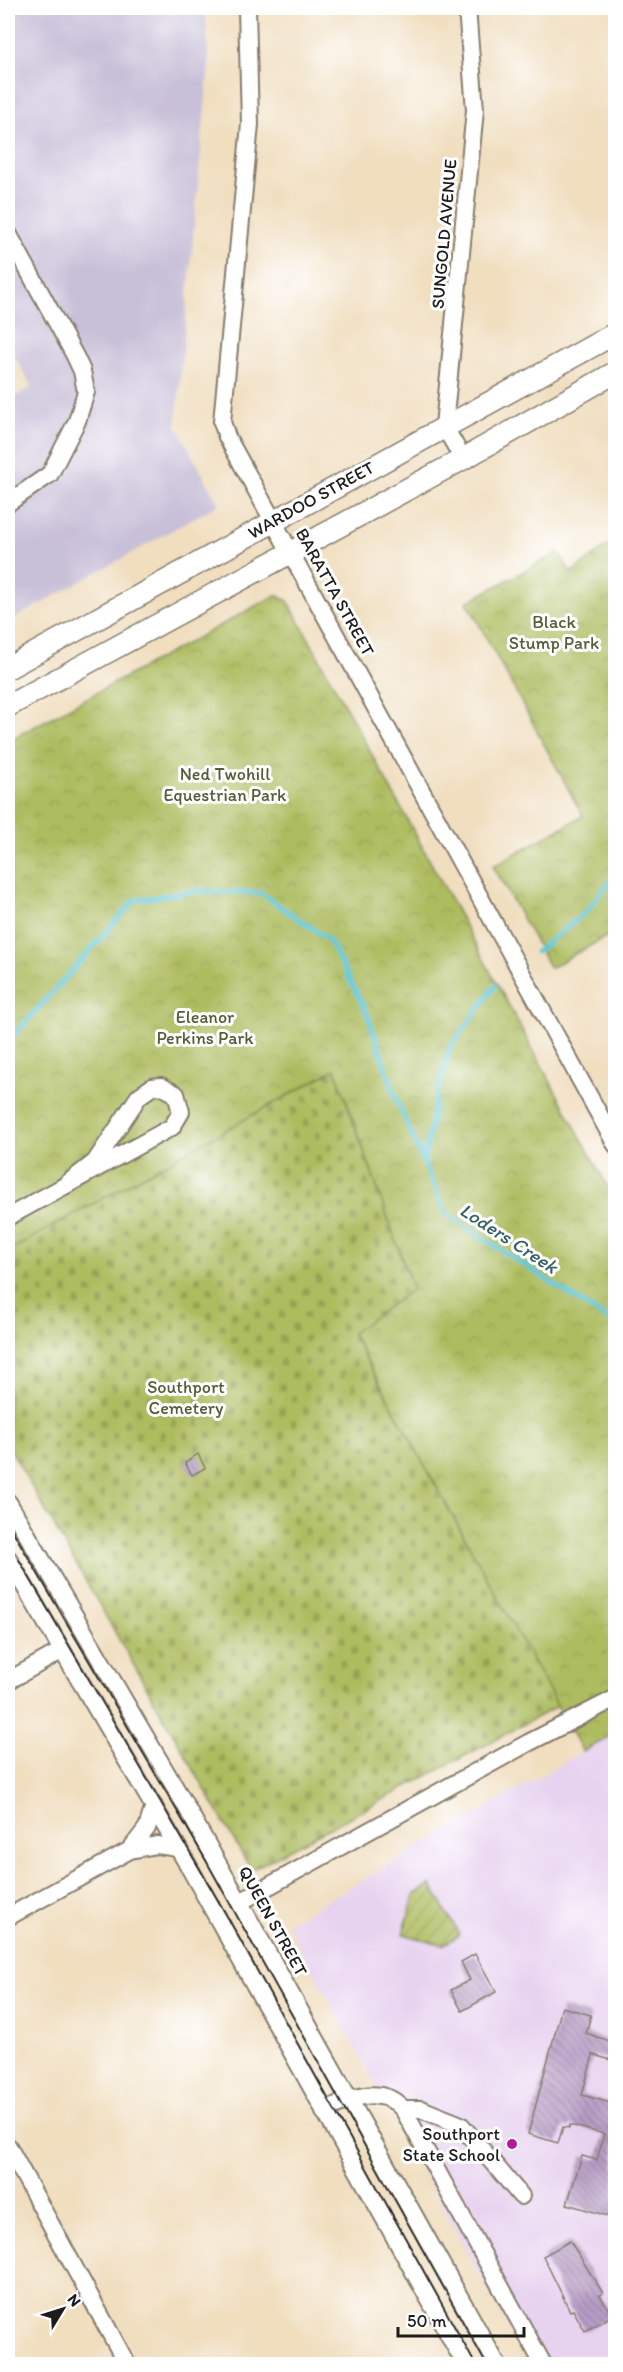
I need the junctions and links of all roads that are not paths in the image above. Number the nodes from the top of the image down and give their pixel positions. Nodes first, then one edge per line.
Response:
1 (247, 8) edge
2 (467, 8) edge
3 (8, 233) edge
4 (615, 333) edge
5 (615, 372) edge
6 (444, 426) junction
7 (463, 459) junction
8 (8, 503) edge
9 (273, 521) junction
10 (290, 552) junction
11 (8, 668) edge
12 (8, 706) edge
13 (615, 1145) edge
14 (64, 1186) junction
15 (8, 1217) edge
16 (8, 1502) edge
17 (8, 1558) edge
18 (61, 1651) junction
19 (8, 1681) edge
20 (615, 1698) edge
21 (154, 1806) junction
22 (178, 1848) junction
23 (130, 1850) junction
24 (240, 1902) junction
25 (8, 1917) edge
26 (350, 2100) junction
27 (403, 2109) junction
28 (324, 2112) junction
29 (8, 2146) edge
30 (521, 2196) dead end
31 (127, 2364) edge
32 (465, 2364) edge
33 (497, 2364) edge
34 (543, 2364) edge

1 - 9 street, BARATTA STREET
2 - 6 street, SUNGOLD AVENUE
3 - 8 street
4 - 6 main road, WARDOO STREET
5 - 7 main road, WARDOO STREET
6 - 7 street
6 - 9 main road, WARDOO STREET
7 - 10 main road, WARDOO STREET
9 - 10 street, BARATTA STREET
9 - 11 main road, WARDOO STREET
10 - 12 main road, WARDOO STREET
10 - 13 street, BARATTA STREET
14 - 14 street
14 - 15 street
16 - 24 street, QUEEN STREET
17 - 18 street
18 - 19 street
18 - 21 street
20 - 24 street
21 - 22 street
21 - 23 street
22 - 23 street
22 - 28 street
23 - 25 street
24 - 26 street, QUEEN STREET
26 - 27 street
26 - 28 street
26 - 33 street, QUEEN STREET
27 - 30 street
27 - 34 street
28 - 32 street
29 - 31 street

